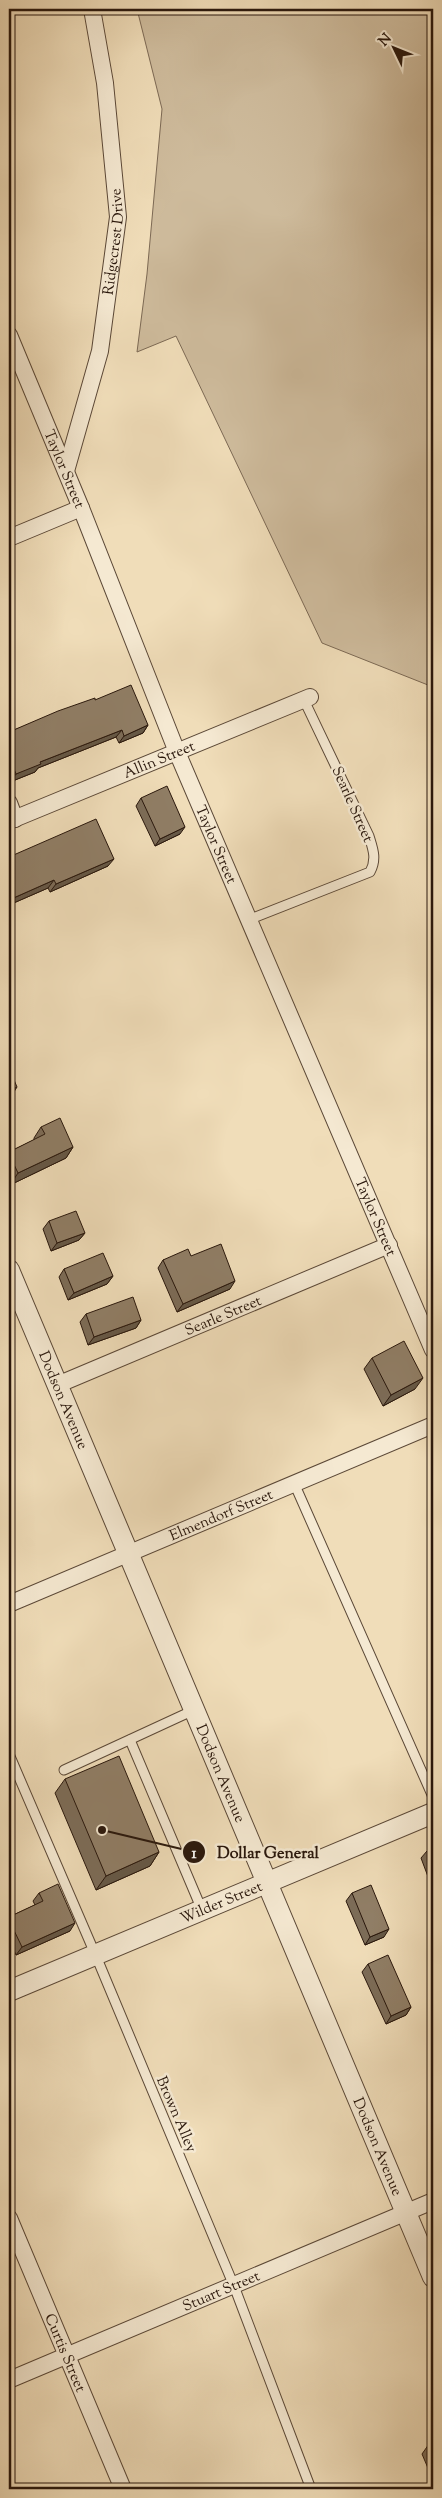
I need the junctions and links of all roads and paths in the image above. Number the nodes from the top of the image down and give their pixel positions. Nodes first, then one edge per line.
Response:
1 (92, 9) edge
2 (9, 335) edge
3 (66, 472) junction
4 (81, 508) junction
5 (9, 538) edge
6 (307, 699) joint
7 (177, 752) junction
8 (9, 803) edge
9 (12, 820) edge
10 (248, 920) junction
11 (389, 1246) junction
12 (9, 1270) edge
13 (433, 1350) edge
14 (57, 1384) junction
15 (433, 1425) edge
16 (294, 1484) junction
17 (128, 1554) junction
18 (9, 1604) edge
19 (194, 1710) junction
20 (130, 1740) junction
21 (9, 1754) edge
22 (64, 1770) dead end
23 (433, 1797) edge
24 (433, 1813) edge
25 (268, 1883) junction
26 (202, 1911) junction
27 (96, 1956) junction
28 (9, 1991) edge
29 (433, 2201) edge
30 (407, 2212) junction
31 (9, 2218) edge
32 (433, 2277) edge
33 (234, 2285) junction
34 (67, 2356) junction
35 (9, 2380) edge
36 (123, 2489) edge
37 (311, 2489) edge

1 - 3 street, Ridgecrest Drive
2 - 3 street, Taylor Street
3 - 4 street, Taylor Street
4 - 5 street
4 - 7 street, Taylor Street
6 - 7 street, Allin Street
6 - 10 lane, Searle Street
7 - 9 street, Allin Street
7 - 10 street, Taylor Street
8 - 9 street
10 - 11 street, Taylor Street
11 - 13 street, Taylor Street
11 - 14 street, Searle Street
12 - 14 street, Dodson Avenue
14 - 17 street, Dodson Avenue
15 - 16 street, Elmendorf Street
16 - 17 street, Elmendorf Street
16 - 23 lane
17 - 18 street, Elmendorf Street
17 - 19 street, Dodson Avenue
19 - 20 lane
19 - 25 street, Dodson Avenue
20 - 22 lane
20 - 26 lane
21 - 27 lane, Brown Alley
24 - 25 street, Wilder Street
25 - 26 street, Wilder Street
25 - 30 street, Dodson Avenue
26 - 27 street, Wilder Street
27 - 28 street, Wilder Street
27 - 33 lane, Brown Alley
29 - 30 street, Stuart Street
30 - 32 street, Dodson Avenue
30 - 33 street, Stuart Street
31 - 34 street, Curtis Street
33 - 34 street, Stuart Street
33 - 37 lane, Brown Alley
34 - 35 street, Stuart Street
34 - 36 street, Curtis Street

